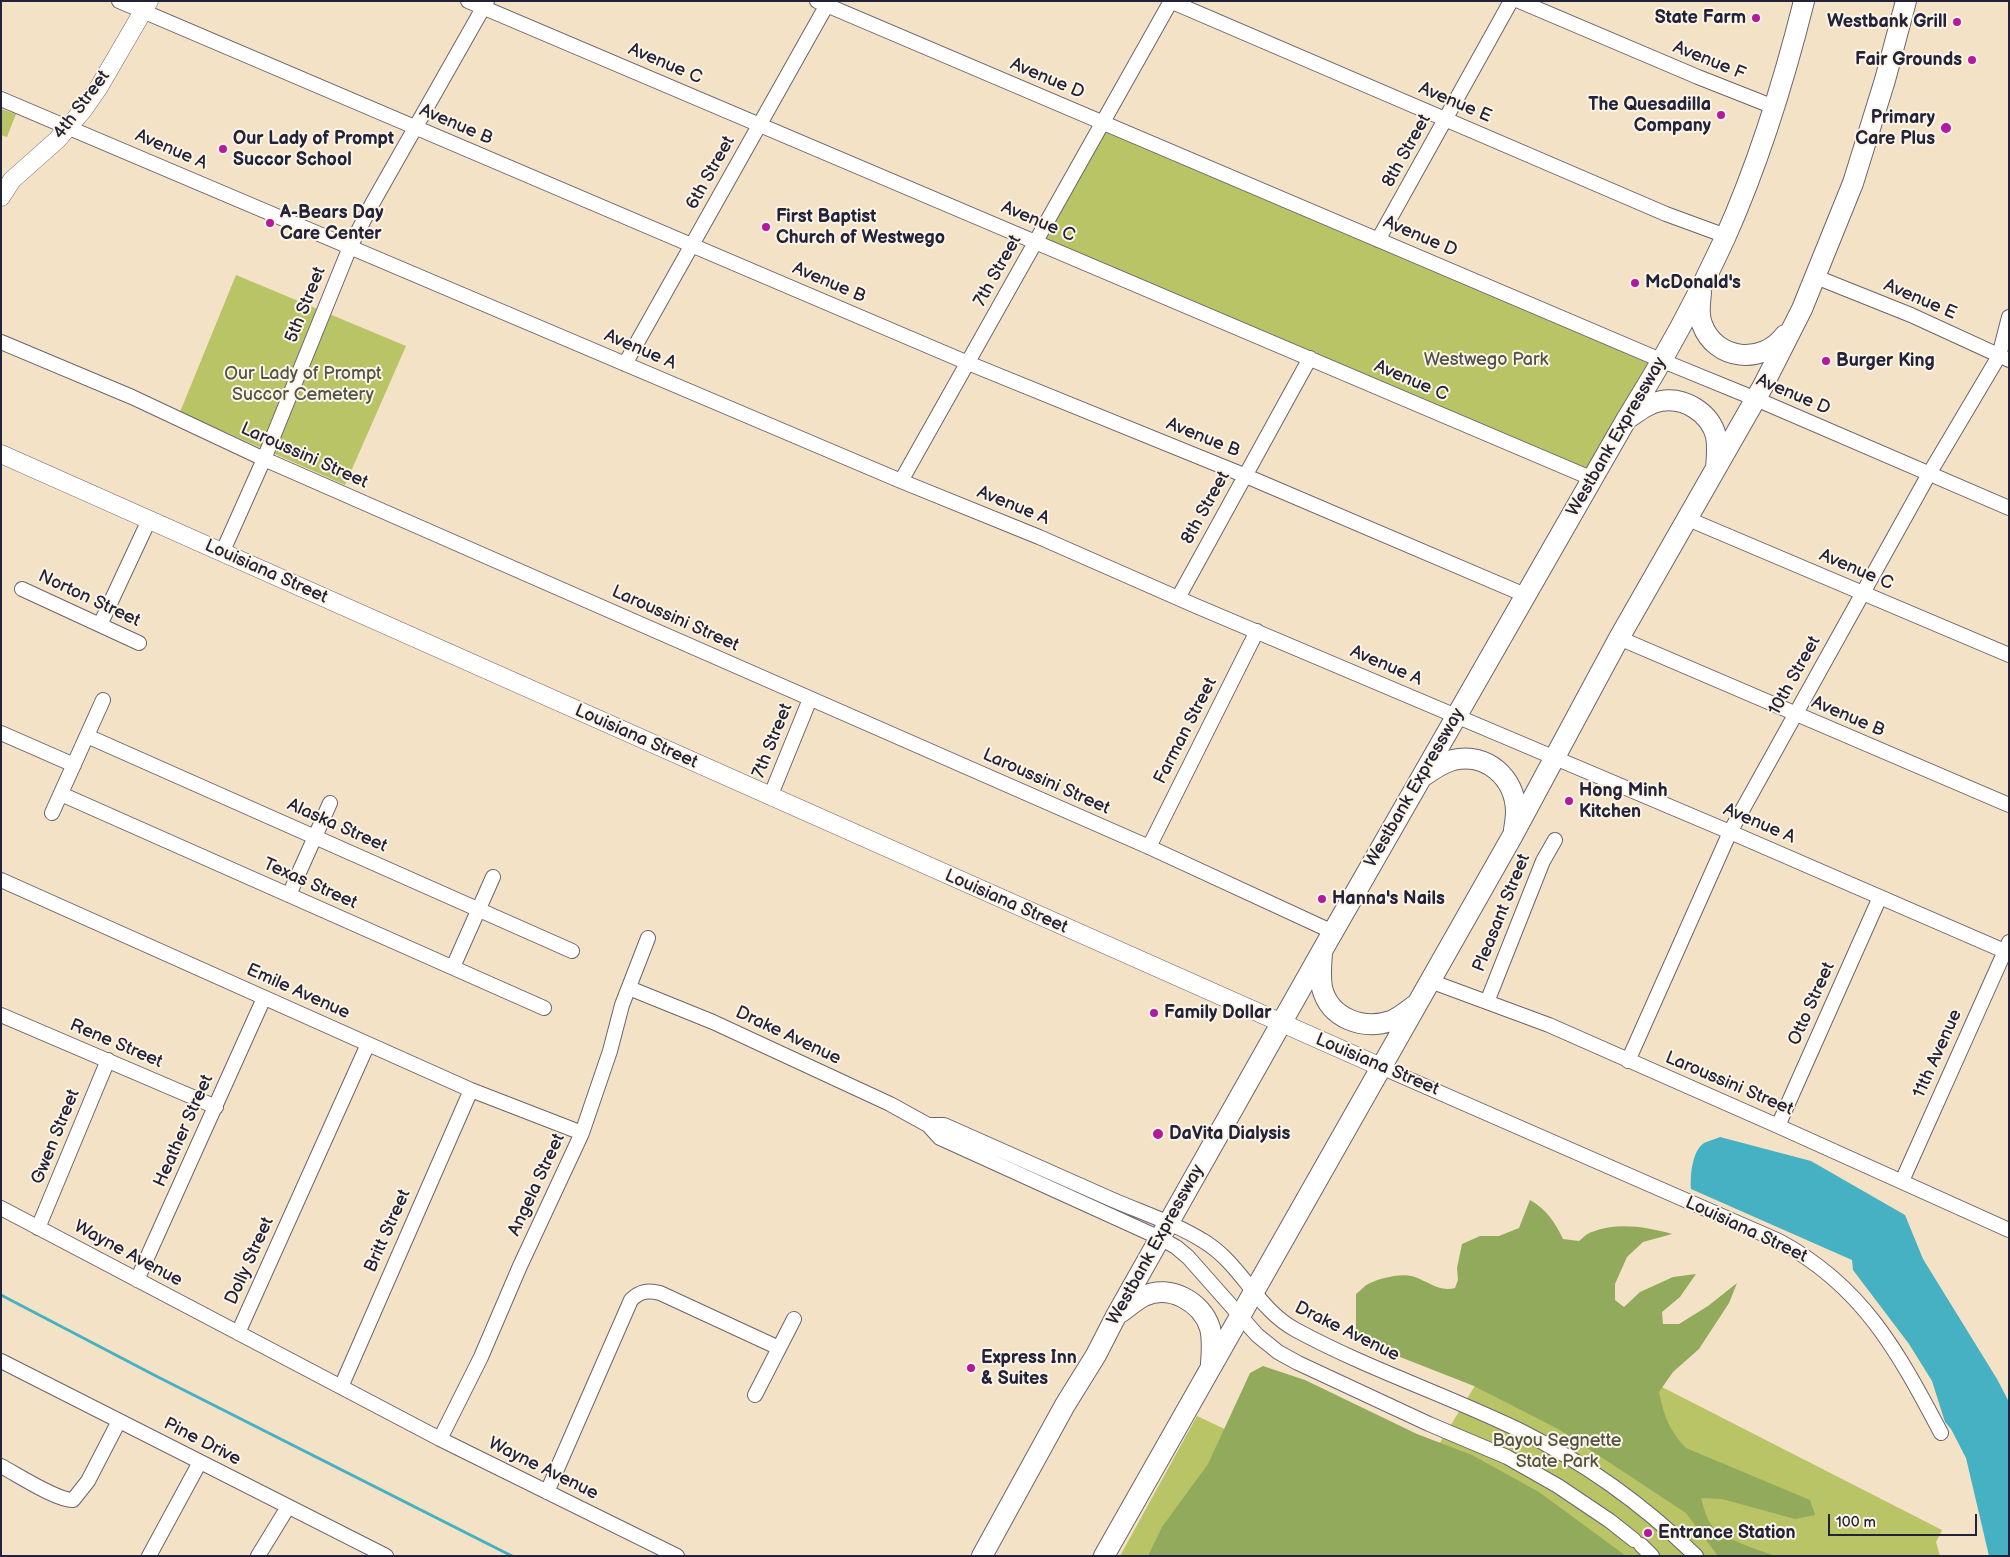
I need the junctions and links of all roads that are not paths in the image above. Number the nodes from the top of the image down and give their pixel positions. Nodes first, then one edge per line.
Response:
1 (119, 1) edge
2 (468, 1) edge
3 (1170, 1) edge
4 (1511, 1) edge
5 (1519, 1) edge
6 (1804, 1) edge
7 (1906, 1) edge
8 (824, 3) edge
9 (485, 4) edge
10 (146, 6) edge
11 (1, 99) edge
12 (1774, 107) junction
13 (1446, 120) junction
14 (1102, 123) junction
15 (759, 125) junction
16 (68, 127) junction
17 (415, 128) junction
18 (1, 197) edge
19 (1726, 236) junction
20 (1378, 240) junction
21 (1036, 242) junction
22 (692, 244) junction
23 (350, 247) junction
24 (1816, 277) junction
25 (1701, 288) junction
26 (2009, 317) edge
27 (1797, 318) junction
28 (1, 342) edge
29 (1310, 358) junction
30 (2004, 358) edge
31 (1663, 361) junction
32 (968, 363) junction
33 (625, 364) junction
34 (1756, 399) junction
35 (1626, 420) junction
36 (1, 454) edge
37 (264, 459) junction
38 (1716, 470) junction
39 (1929, 474) junction
40 (1246, 476) junction
41 (1593, 479) junction
42 (901, 481) junction
43 (2009, 508) edge
44 (1688, 519) junction
45 (149, 520) junction
46 (222, 553) junction
47 (22, 589) dead end
48 (1862, 593) junction
49 (1526, 595) junction
50 (1178, 598) junction
51 (100, 626) junction
52 (1257, 631) junction
53 (1619, 638) junction
54 (139, 643) dead end
55 (2009, 655) edge
56 (810, 699) junction
57 (103, 700) dead end
58 (1795, 714) junction
59 (1455, 717) junction
60 (1, 733) edge
61 (87, 736) junction
62 (1554, 759) junction
63 (74, 765) junction
64 (1421, 778) junction
65 (61, 794) junction
66 (770, 797) junction
67 (330, 803) dead end
68 (2009, 805) edge
69 (52, 813) dead end
70 (1730, 832) junction
71 (1513, 835) junction
72 (315, 836) junction
73 (1555, 840) dead end
74 (1149, 847) junction
75 (493, 877) dead end
76 (1, 880) edge
77 (289, 895) junction
78 (1880, 897) junction
79 (479, 909) junction
80 (1333, 932) junction
81 (648, 938) dead end
82 (2007, 949) edge
83 (572, 950) dead end
84 (1322, 951) junction
85 (453, 967) junction
86 (1430, 981) junction
87 (629, 988) junction
88 (264, 998) junction
89 (1487, 1002) junction
90 (1417, 1004) junction
91 (544, 1008) dead end
92 (2, 1018) edge
93 (1280, 1024) junction
94 (368, 1044) junction
95 (108, 1060) junction
96 (1628, 1061) junction
97 (1381, 1067) junction
98 (471, 1090) junction
99 (216, 1107) junction
100 (1778, 1126) junction
101 (582, 1133) junction
102 (1902, 1181) junction
103 (1, 1208) edge
104 (38, 1228) junction
105 (2009, 1230) edge
106 (1164, 1231) junction
107 (137, 1280) junction
108 (1254, 1292) junction
109 (1116, 1316) junction
110 (1240, 1316) junction
111 (794, 1319) dead end
112 (238, 1333) junction
113 (779, 1348) junction
114 (1, 1361) edge
115 (1211, 1368) junction
116 (341, 1387) junction
117 (755, 1395) dead end
118 (392, 1414) joint
119 (120, 1421) junction
120 (1941, 1433) dead end
121 (440, 1439) junction
122 (200, 1462) junction
123 (1, 1466) edge
124 (547, 1492) junction
125 (288, 1507) junction
126 (149, 1556) edge
127 (258, 1556) edge
128 (386, 1556) edge
129 (678, 1556) edge
130 (982, 1556) edge
131 (1104, 1556) edge
132 (1652, 1556) edge
133 (1696, 1556) edge

1 - 10 street, Avenue B
2 - 9 street, Avenue C
3 - 13 street, Avenue E
3 - 14 street, 7th Street
4 - 13 street, 8th Street
5 - 12 street, Avenue F
6 - 12 highway, Westbank Expressway
7 - 24 highway
8 - 14 street, Avenue D
8 - 15 street, 6th Street
9 - 15 street, Avenue C
9 - 17 street, 5th Street
10 - 16 main road, 4th Street
10 - 17 street, Avenue B
11 - 16 street, Avenue A
12 - 19 highway, Westbank Expressway
13 - 19 street, Avenue E
13 - 20 street, 8th Street
14 - 20 street, Avenue D
14 - 21 street, 7th Street
15 - 21 street, Avenue C
15 - 22 street, 6th Street
16 - 18 main road, 4th Street
16 - 23 street, Avenue A
17 - 22 street, Avenue B
17 - 23 street, 5th Street
19 - 25 highway, Westbank Expressway
20 - 31 street, Avenue D
21 - 29 street, Avenue C
21 - 32 street, 7th Street
22 - 32 street, Avenue B
22 - 33 street, 6th Street
23 - 33 street, Avenue A
23 - 37 street, 5th Street
24 - 27 highway
24 - 30 street, Avenue E
25 - 27 highway
25 - 31 highway, Westbank Expressway
26 - 30 street, 10th Street
27 - 34 highway
28 - 37 street, Laroussini Street
29 - 40 street, 8th Street
29 - 41 street, Avenue C
30 - 39 street, 10th Street
31 - 34 street, Avenue D
31 - 35 highway, Westbank Expressway
32 - 40 street, Avenue B
32 - 42 street, 7th Street
33 - 42 street, Avenue A
34 - 38 highway
34 - 39 street, Avenue D
35 - 38 highway
35 - 41 highway, Westbank Expressway
36 - 45 main road, Louisiana Street
37 - 46 street, 5th Street
37 - 56 street, Laroussini Street
38 - 44 highway
39 - 43 street, Avenue D
39 - 48 street, 10th Street
40 - 49 street, Avenue B
40 - 50 street, 8th Street
41 - 49 highway, Westbank Expressway
42 - 50 street, Avenue A
44 - 48 street, Avenue C
44 - 53 highway
45 - 46 main road, Louisiana Street
45 - 51 street
46 - 66 main road, Louisiana Street
47 - 51 street, Norton Street
48 - 55 street, Avenue C
48 - 58 street, 10th Street
49 - 59 highway, Westbank Expressway
50 - 52 street, Avenue A
51 - 54 street, Norton Street
52 - 59 street, Avenue A
52 - 74 street, Farman Street
53 - 58 street, Avenue B
53 - 62 highway
56 - 66 street, 7th Street
56 - 74 street, Laroussini Street
57 - 61 street
58 - 68 street, Avenue B
58 - 70 street, 10th Street
59 - 62 street, Avenue A
59 - 64 highway, Westbank Expressway
60 - 63 street
61 - 63 street
61 - 72 street, Alaska Street
62 - 70 street, Avenue A
62 - 71 highway
63 - 65 street
64 - 71 highway
64 - 80 highway, Westbank Expressway
65 - 69 street
65 - 77 street, Texas Street
66 - 93 main road, Louisiana Street
67 - 72 street
70 - 78 street, Avenue A
70 - 96 street, 10th Street
71 - 86 highway
72 - 77 street
72 - 79 street, Alaska Street
73 - 89 street, Pleasant Street
74 - 80 street, Laroussini Street
75 - 79 street
76 - 88 street, Emile Avenue
77 - 85 street, Texas Street
78 - 82 street, Avenue A
78 - 100 street, Otto Street
79 - 83 street, Alaska Street
79 - 85 street
80 - 84 highway, Westbank Expressway
81 - 87 street, Angela Street
82 - 102 street, 11th Avenue
84 - 90 highway
84 - 93 highway, Westbank Expressway
85 - 91 street, Texas Street
86 - 89 street, Laroussini Street
86 - 90 highway
87 - 101 street, Angela Street
87 - 106 street, Drake Avenue
88 - 94 street, Emile Avenue
88 - 99 street, Heather Street
89 - 96 street, Laroussini Street
90 - 97 highway
92 - 95 street, Rene Street
93 - 97 main road, Louisiana Street
93 - 106 highway, Westbank Expressway
94 - 98 street, Emile Avenue
94 - 112 street, Dolly Street
95 - 99 street, Rene Street
95 - 104 street, Gwen Street
96 - 100 street, Laroussini Street
97 - 108 highway
97 - 120 street, Louisiana Street
98 - 101 street, Emile Avenue
98 - 116 street, Britt Street
99 - 107 street, Heather Street
100 - 102 street, Laroussini Street
101 - 121 street, Angela Street
102 - 105 street, Laroussini Street
103 - 104 street, Wayne Avenue
104 - 107 street, Wayne Avenue
106 - 108 street, Drake Avenue
106 - 109 highway, Westbank Expressway
106 - 110 street, Drake Avenue
107 - 112 street, Wayne Avenue
108 - 110 highway
108 - 133 street, Drake Avenue
109 - 115 highway
109 - 130 highway, Westbank Expressway
110 - 115 highway
110 - 132 street, Drake Avenue
111 - 113 street
112 - 116 street, Dolly Street
113 - 117 street
113 - 124 street
114 - 119 street, Pine Drive
115 - 131 highway
116 - 118 street, Dolly Street
118 - 121 street, Wayne Avenue
119 - 122 street, Pine Drive
119 - 123 street
121 - 124 street, Wayne Avenue
122 - 125 street, Pine Drive
122 - 126 street
124 - 129 street, Wayne Avenue
125 - 127 street
125 - 128 street, Pine Drive

